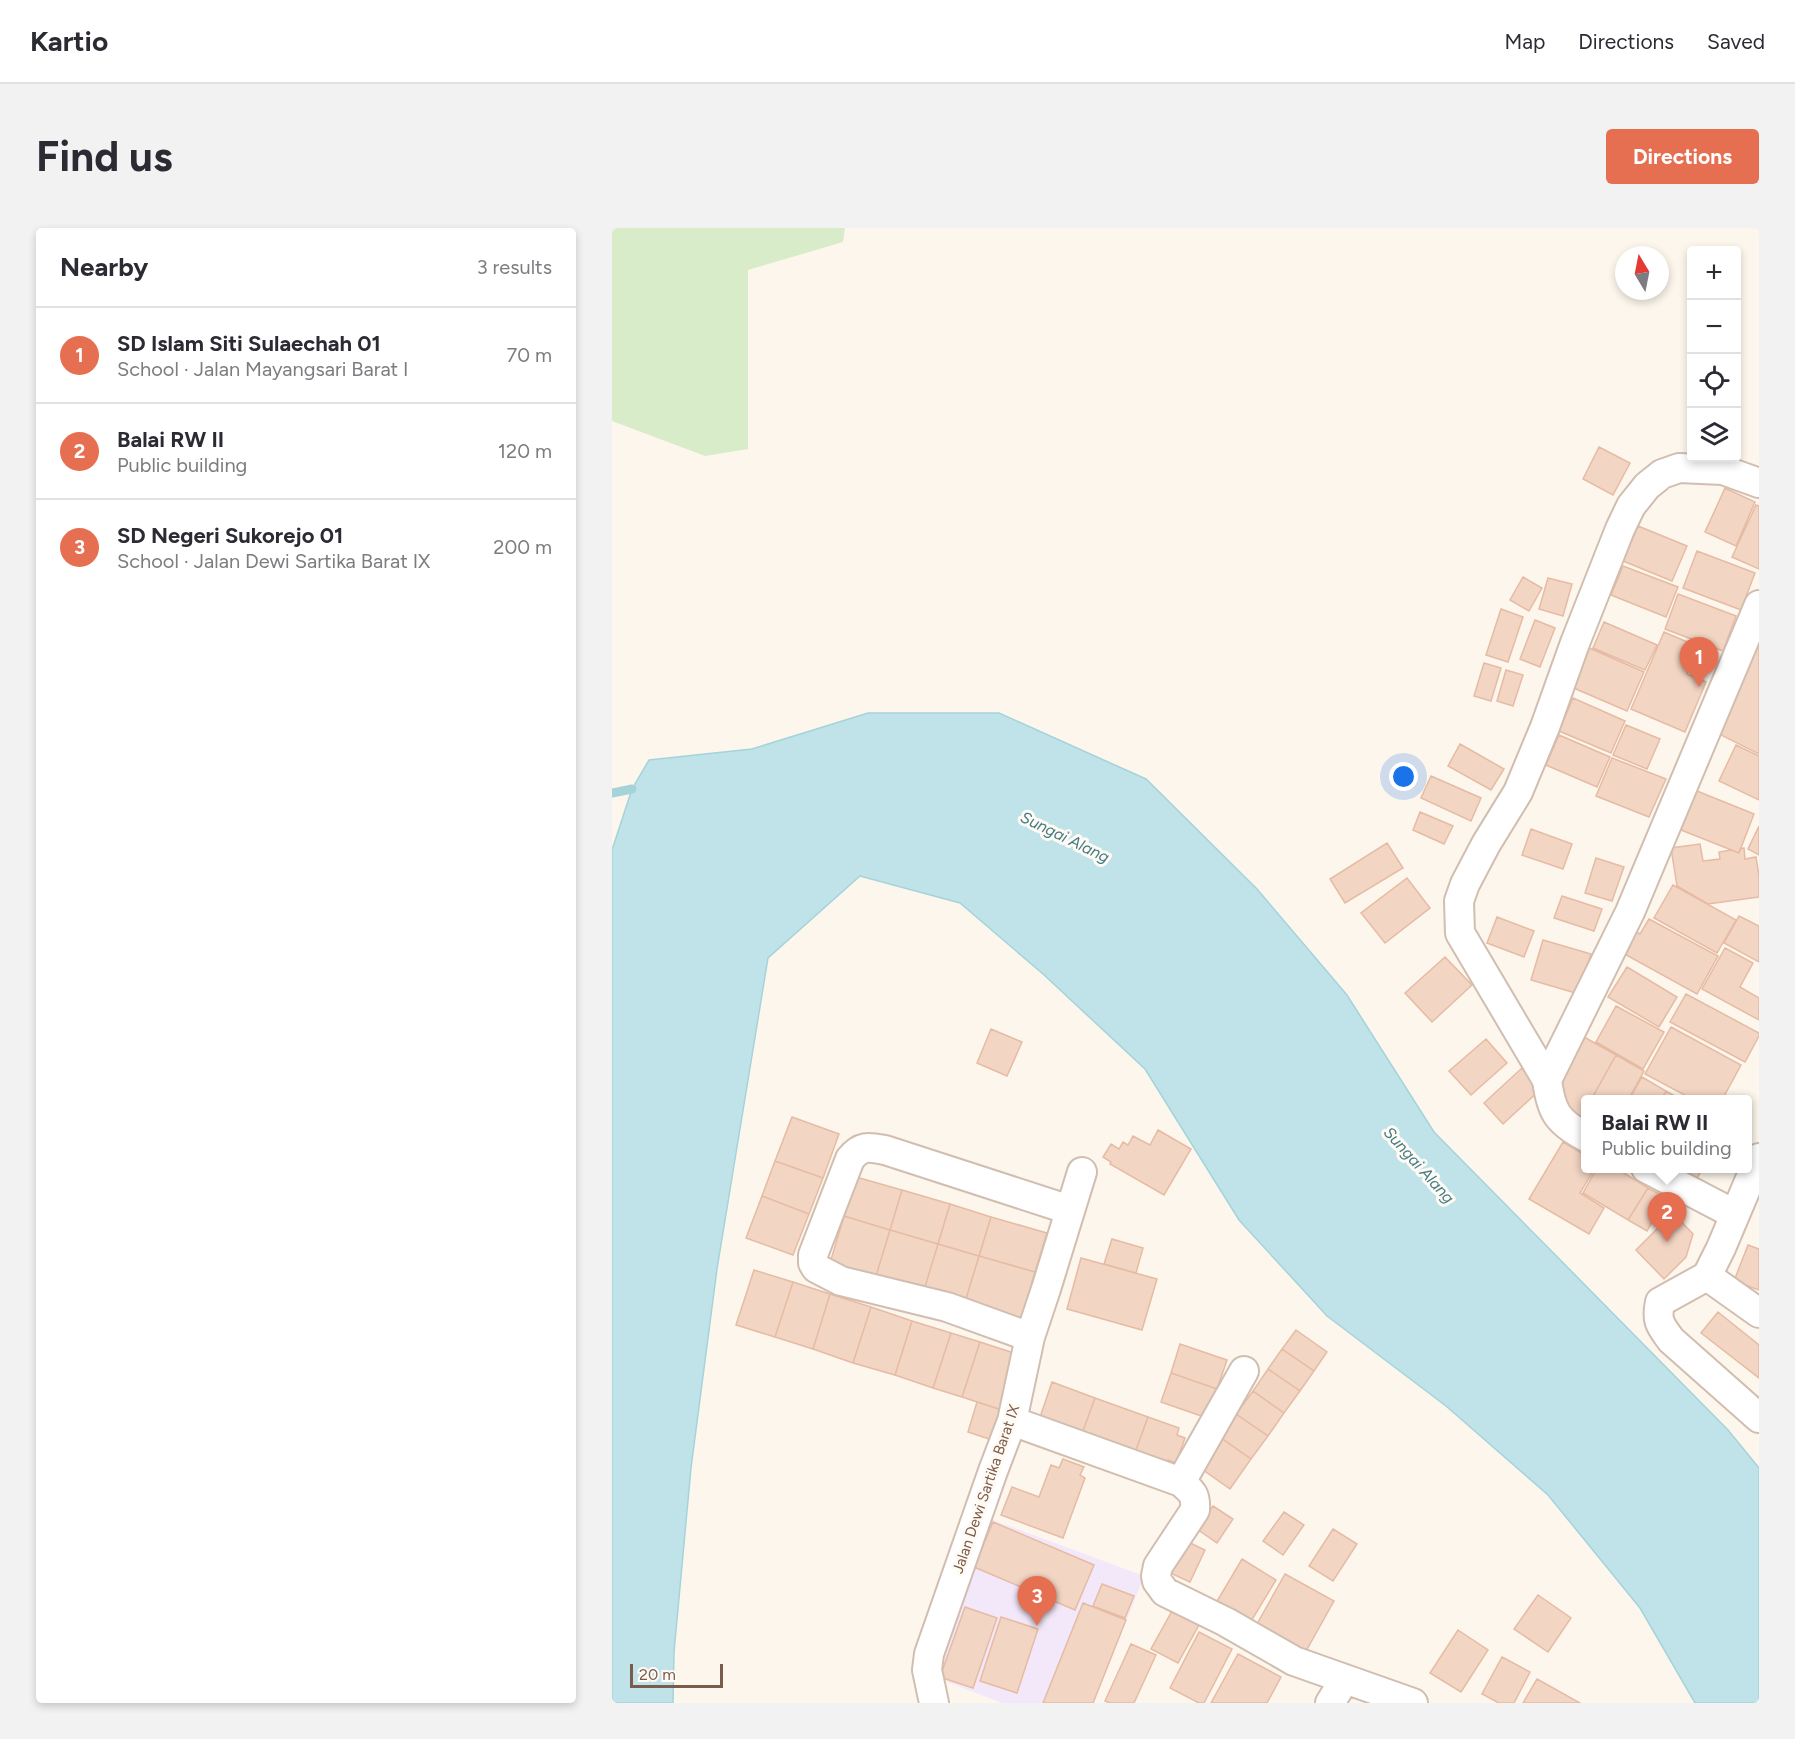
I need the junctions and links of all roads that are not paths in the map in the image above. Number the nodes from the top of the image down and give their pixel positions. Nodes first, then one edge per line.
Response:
1 (1759, 483) edge
2 (1759, 605) edge
3 (1547, 1080) junction
4 (1581, 1133) edge
5 (1759, 1158) edge
6 (1082, 1172) dead end
7 (1656, 1173) edge
8 (1070, 1210) junction
9 (1734, 1214) junction
10 (1707, 1276) junction
11 (1759, 1313) edge
12 (1030, 1337) junction
13 (1244, 1371) dead end
14 (1759, 1418) edge
15 (1012, 1420) junction
16 (1181, 1482) junction
17 (1345, 1678) junction
18 (934, 1703) edge
19 (1330, 1703) edge
20 (1413, 1703) edge

1 - 3 street
2 - 3 street
3 - 4 street
5 - 9 street
6 - 8 street, Jalan Dewi Sartika Barat IX
7 - 9 street
8 - 12 street, Jalan Dewi Sartika Barat IX
8 - 12 street
9 - 10 street
10 - 11 street
10 - 14 street
12 - 15 street, Jalan Dewi Sartika Barat IX
13 - 16 street
15 - 16 street
15 - 18 street, Jalan Dewi Sartika Barat IX
16 - 17 street
17 - 19 street
17 - 20 street

